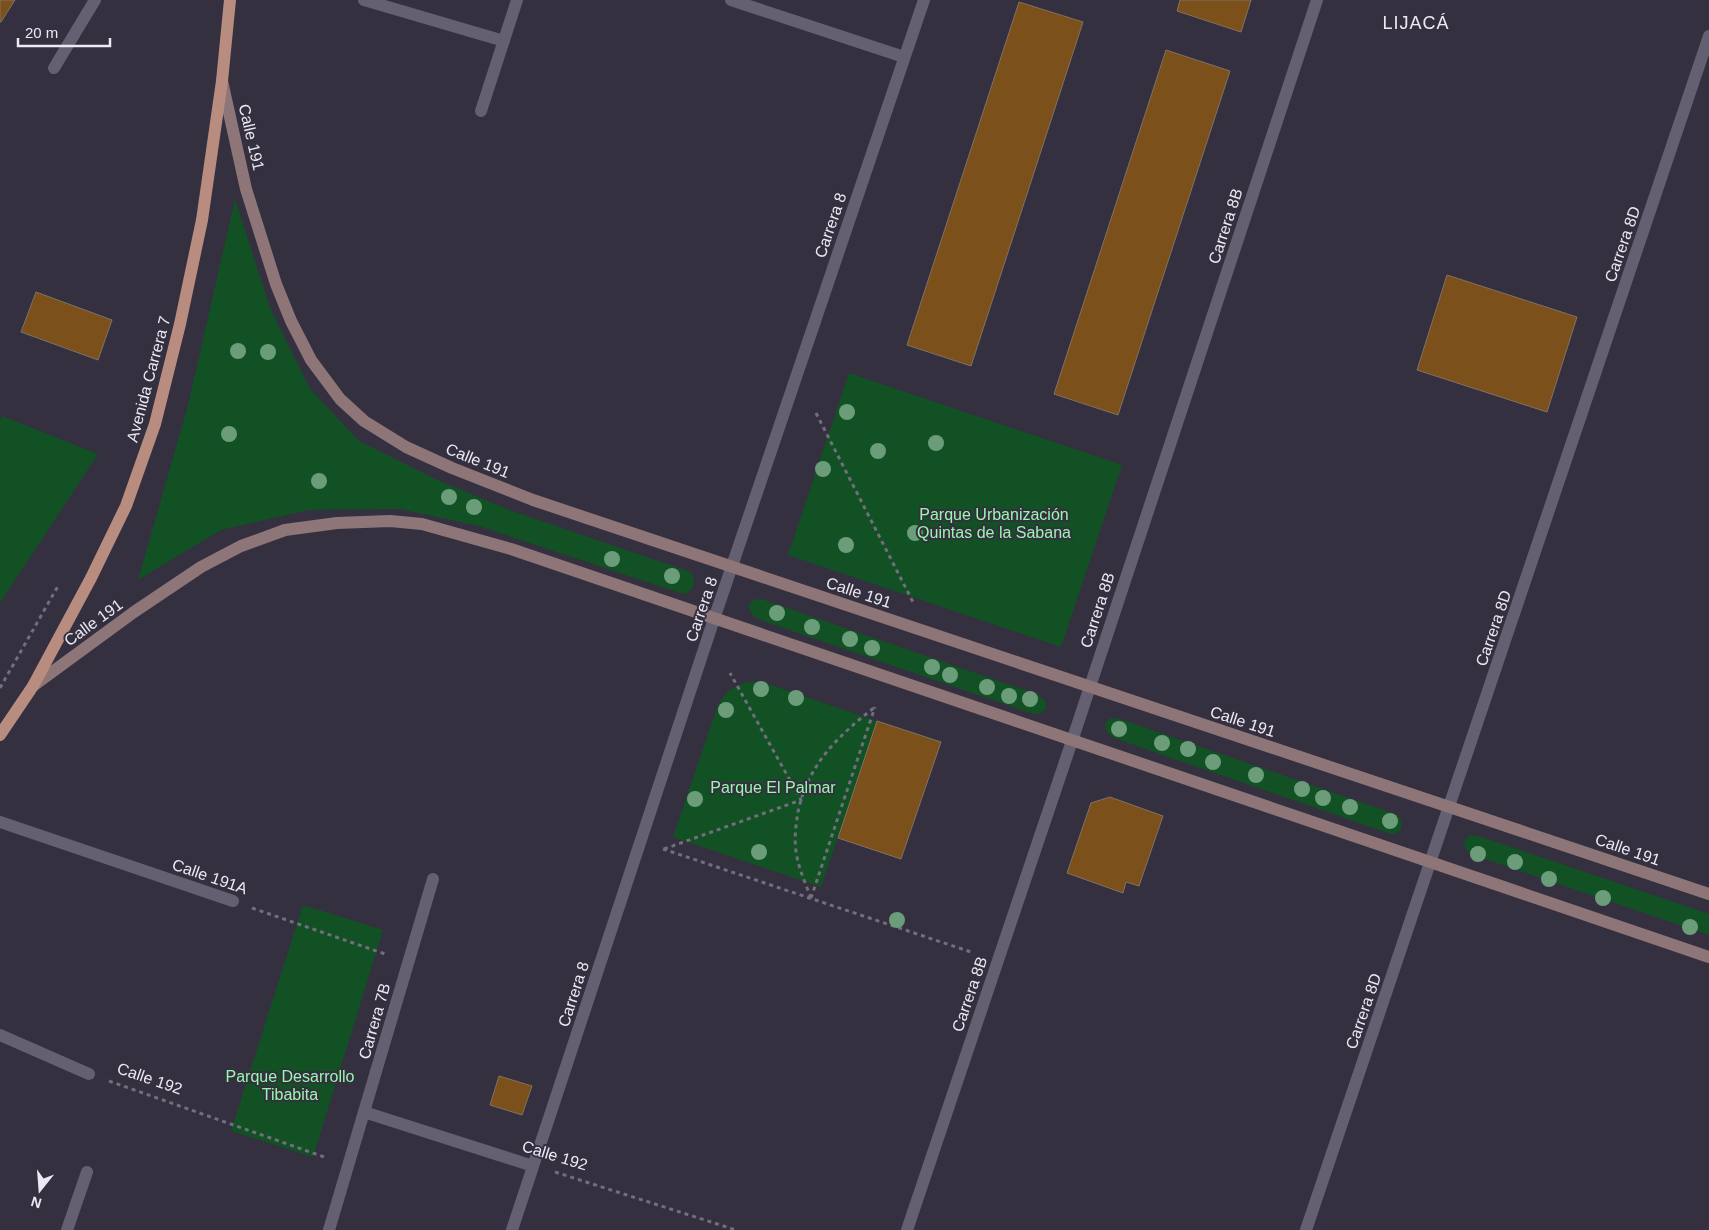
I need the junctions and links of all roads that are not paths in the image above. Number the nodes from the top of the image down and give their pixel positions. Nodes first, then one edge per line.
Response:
1 (95, 0) edge
2 (230, 0) edge
3 (364, 0) edge
4 (517, 0) edge
5 (731, 0) edge
6 (924, 0) edge
7 (1317, 0) edge
8 (1709, 36) edge
9 (504, 42) junction
10 (904, 57) junction
11 (54, 68) dead end
12 (222, 81) junction
13 (481, 112) dead end
14 (732, 567) junction
15 (714, 619) junction
16 (33, 686) junction
17 (1089, 686) junction
18 (0, 735) edge
19 (1072, 740) junction
20 (1449, 806) junction
21 (0, 822) edge
22 (1431, 863) junction
23 (433, 879) dead end
24 (1709, 894) edge
25 (233, 901) road end
26 (1709, 957) edge
27 (0, 1035) edge
28 (89, 1074) road end
29 (364, 1112) junction
30 (533, 1166) junction
31 (87, 1172) dead end
32 (66, 1230) edge
33 (329, 1230) edge
34 (512, 1230) edge
35 (907, 1230) edge
36 (1306, 1230) edge

1 - 11 street
2 - 12 main road, Avenida Carrera 7
3 - 9 street
4 - 9 street
5 - 10 street
6 - 10 street, Carrera 8
7 - 17 street, Carrera 8B
8 - 20 street, Carrera 8D
9 - 13 street
10 - 14 street, Carrera 8
12 - 14 street, Calle 191
12 - 16 main road, Avenida Carrera 7
14 - 15 street, Carrera 8
14 - 17 street, Calle 191
15 - 16 street, Calle 191
15 - 19 street, Calle 191
15 - 30 street, Carrera 8
16 - 18 main road, Avenida Carrera 7
17 - 19 street, Carrera 8B
17 - 20 street, Calle 191
19 - 22 street, Calle 191
19 - 35 street, Carrera 8B
20 - 22 street, Carrera 8D
20 - 24 street, Calle 191
21 - 25 street, Calle 191A
22 - 26 street, Calle 191
22 - 36 street, Carrera 8D
23 - 29 street, Carrera 7B
27 - 28 street
29 - 30 street, Calle 192
29 - 33 street, Carrera 7B
30 - 34 street, Carrera 8
31 - 32 street

